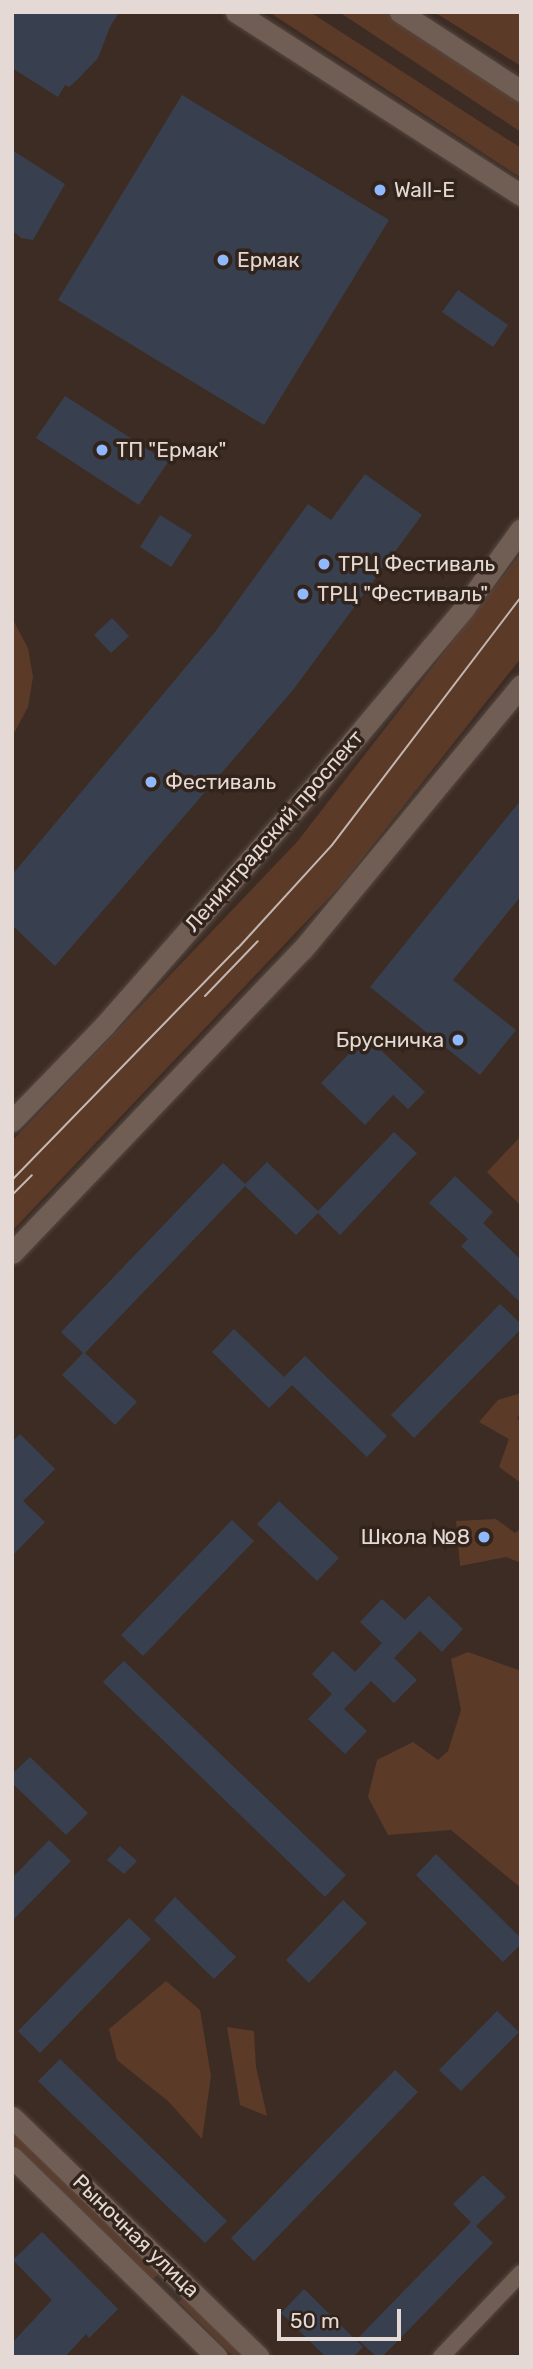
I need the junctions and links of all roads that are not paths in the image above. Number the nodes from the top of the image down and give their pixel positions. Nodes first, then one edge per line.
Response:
1 (236, 12) edge
2 (400, 12) edge
3 (521, 91) edge
4 (521, 195) edge
5 (521, 529) edge
6 (521, 685) edge
7 (12, 1121) edge
8 (12, 1253) edge
9 (12, 2117) edge
10 (12, 2157) edge
11 (521, 2273) edge
12 (178, 2277) junction
13 (156, 2298) junction
14 (217, 2357) edge
15 (259, 2357) edge
16 (441, 2357) edge

1 - 4 main road
2 - 3 main road
5 - 7 main road, Ленинградский проспект
6 - 8 main road
9 - 12 main road, Рыночная улица
10 - 13 main road, Рыночная улица
11 - 16 street
12 - 13 main road
12 - 15 main road, Рыночная улица
13 - 14 main road, Рыночная улица

